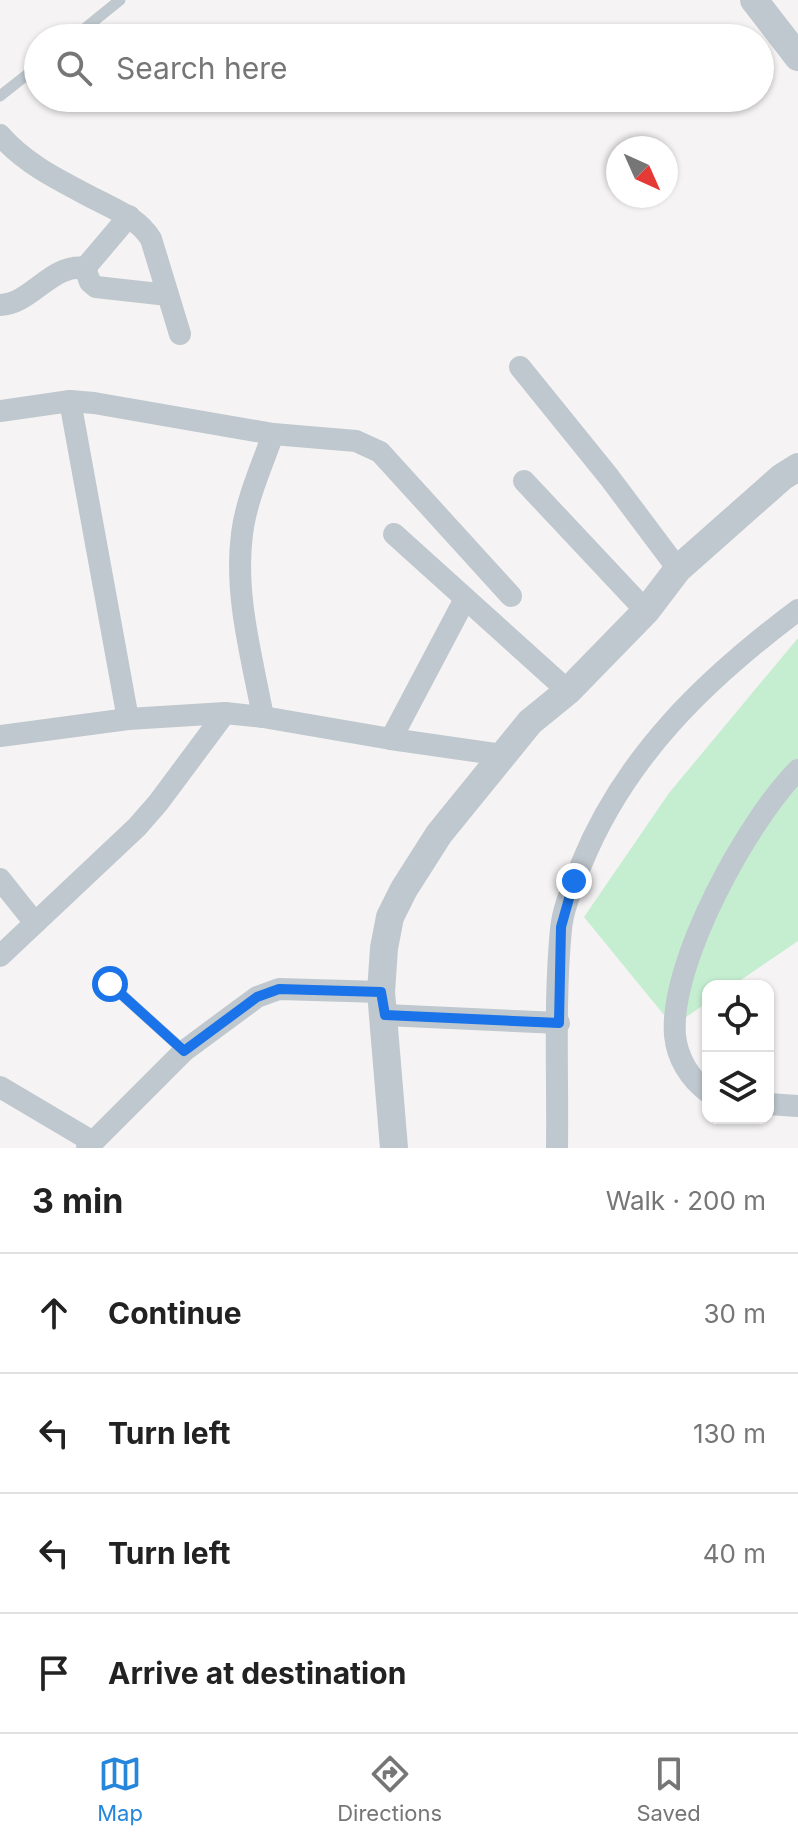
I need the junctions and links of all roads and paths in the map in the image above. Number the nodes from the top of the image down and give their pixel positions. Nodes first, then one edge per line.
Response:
1 (120, 0) edge
2 (754, 0) edge
3 (90, 24) edge
4 (773, 24) edge
5 (774, 26) edge
6 (798, 57) edge
7 (24, 77) edge
8 (0, 96) edge
9 (0, 135) edge
10 (129, 216) junction
11 (85, 268) junction
12 (168, 295) junction
13 (0, 305) edge
14 (180, 334) dead end
15 (520, 367) dead end
16 (70, 401) junction
17 (0, 411) edge
18 (273, 434) junction
19 (798, 467) edge
20 (524, 481) dead end
21 (394, 534) dead end
22 (678, 569) junction
23 (511, 596) dead end
24 (465, 599) junction
25 (798, 610) edge
26 (646, 611) junction
27 (568, 691) junction
28 (225, 713) junction
29 (263, 717) junction
30 (128, 719) junction
31 (0, 736) edge
32 (391, 739) junction
33 (502, 755) junction
34 (798, 770) edge
35 (0, 879) edge
36 (35, 923) junction
37 (0, 956) edge
38 (110, 984) dead end
39 (383, 1004) junction
40 (559, 1023) junction
41 (184, 1051) junction
42 (0, 1087) edge
43 (702, 1088) edge
44 (774, 1104) edge
45 (798, 1106) edge
46 (90, 1145) edge
47 (394, 1148) edge
48 (557, 1148) edge

1 - 3 lane
2 - 4 street
5 - 6 street
7 - 8 lane
9 - 10 street
10 - 11 street
10 - 12 street
11 - 12 street
11 - 13 street
12 - 14 street
15 - 22 street
16 - 17 street
16 - 18 street
16 - 30 street
18 - 23 street
18 - 29 street
19 - 22 street
20 - 26 street
21 - 24 street
22 - 26 street
24 - 27 street
24 - 32 street
25 - 40 street
26 - 27 street
27 - 33 street
28 - 29 street
28 - 30 street
28 - 36 street
29 - 32 street
30 - 31 street
32 - 33 street
33 - 39 street
34 - 43 street
35 - 36 street
36 - 37 street
38 - 41 lane
39 - 40 street
39 - 41 street
39 - 47 street
40 - 48 street
41 - 46 street
42 - 46 street
44 - 45 street

